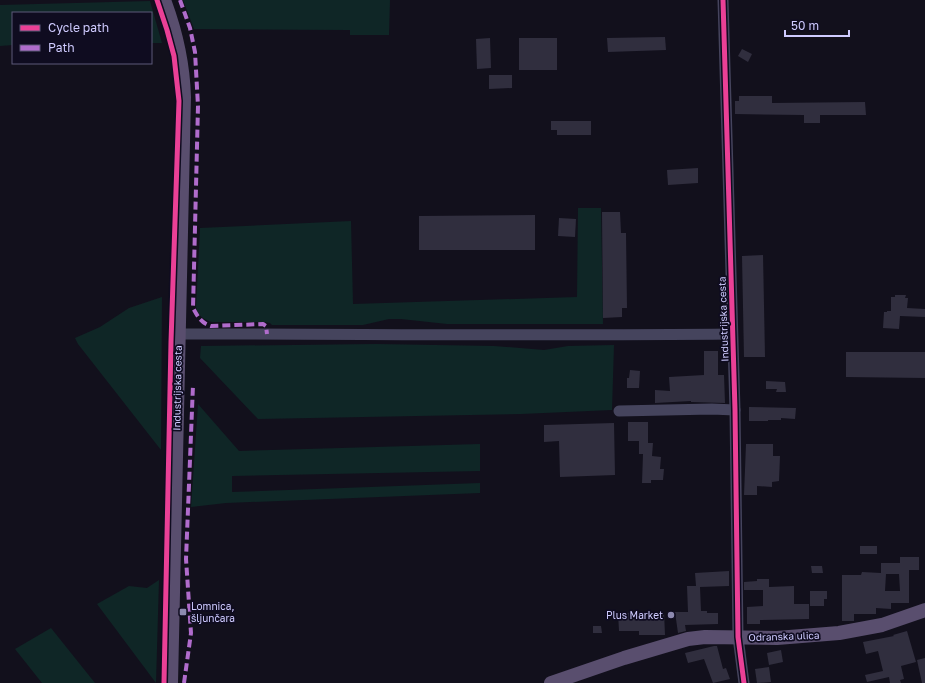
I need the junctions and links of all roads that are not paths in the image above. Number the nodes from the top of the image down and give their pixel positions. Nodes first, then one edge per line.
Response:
1 (164, 0) edge
2 (723, 0) edge
3 (178, 334) junction
4 (732, 334) junction
5 (735, 410) junction
6 (619, 411) dead end
7 (925, 610) edge
8 (738, 637) junction
9 (171, 683) edge
10 (551, 683) edge
11 (744, 683) edge

1 - 3 main road, Industrijska cesta
2 - 4 street, Industrijska cesta
3 - 4 street
3 - 9 main road, Industrijska cesta
4 - 5 street, Industrijska cesta
5 - 6 street
5 - 8 street, Industrijska cesta
7 - 8 main road, Odranska ulica
8 - 10 main road, Odranska ulica
8 - 11 street, Industrijska cesta

